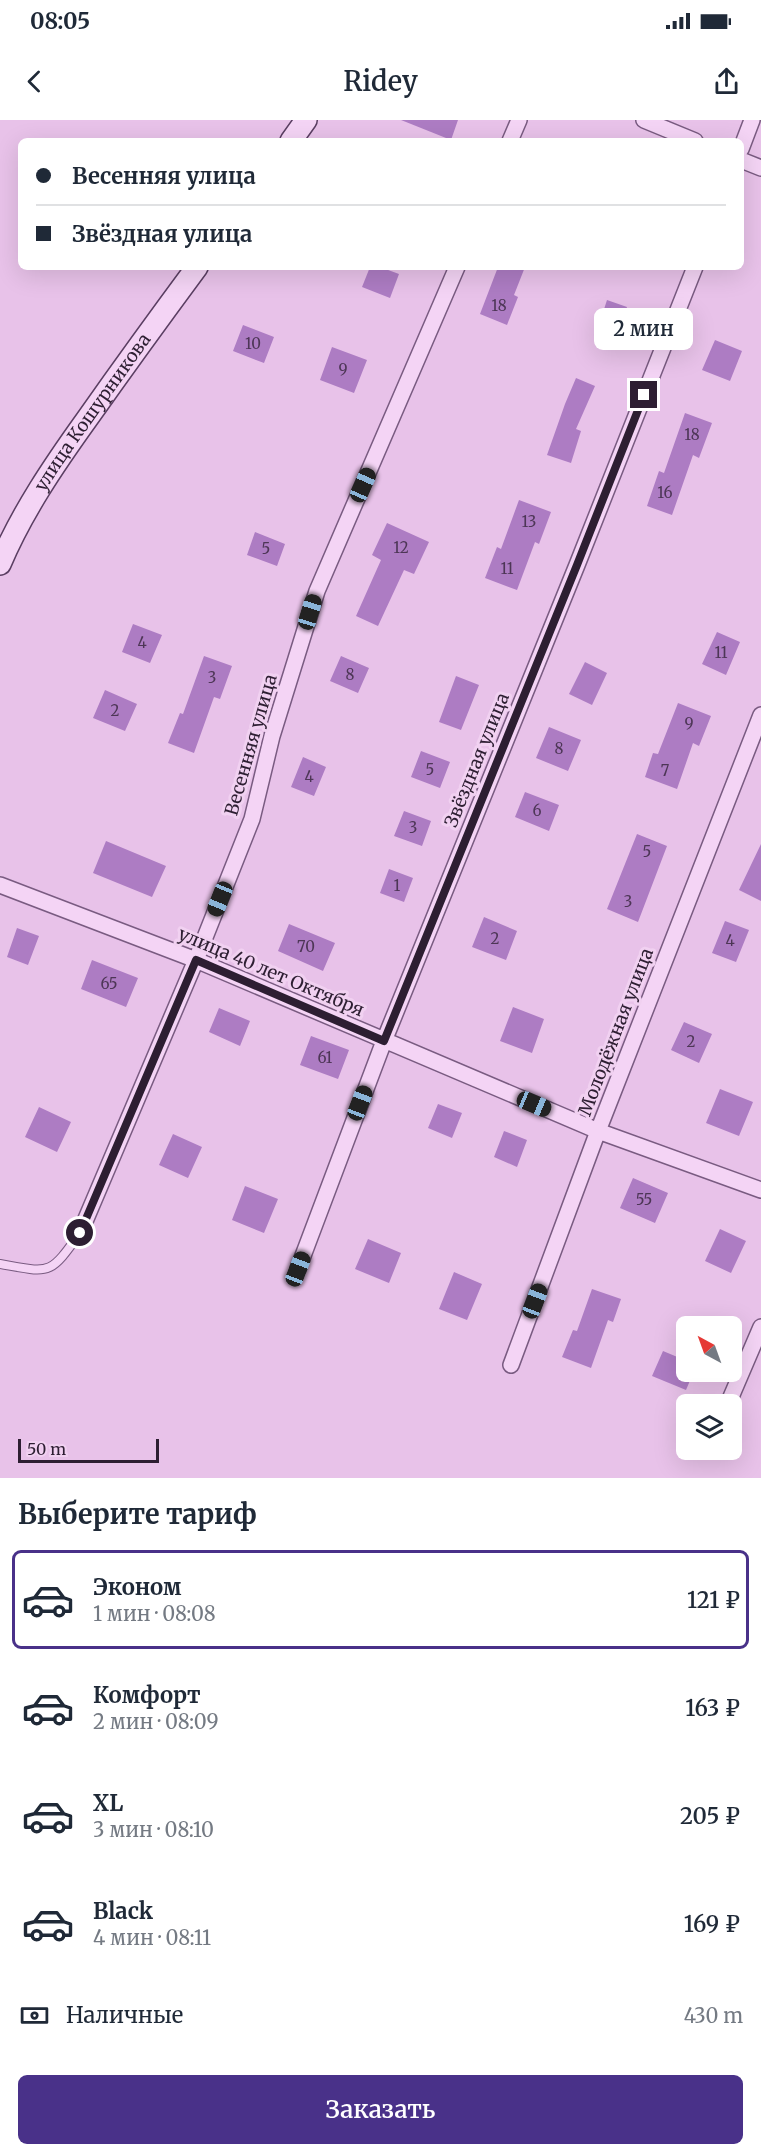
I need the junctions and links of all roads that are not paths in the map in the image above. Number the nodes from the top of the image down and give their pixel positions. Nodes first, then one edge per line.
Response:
1 (306, 120) edge
2 (519, 120) edge
3 (644, 120) edge
4 (752, 120) edge
5 (293, 138) edge
6 (511, 138) edge
7 (688, 138) edge
8 (744, 141) edge
9 (744, 161) edge
10 (761, 168) edge
11 (195, 270) edge
12 (456, 270) edge
13 (693, 270) edge
14 (0, 564) edge
15 (761, 715) edge
16 (0, 885) edge
17 (196, 960) junction
18 (384, 1041) junction
19 (598, 1131) junction
20 (761, 1190) edge
21 (80, 1233) joint
22 (0, 1264) edge
23 (298, 1269) dead end
24 (761, 1327) edge
25 (511, 1365) dead end
26 (732, 1394) edge

1 - 5 main road
2 - 6 street
3 - 7 street
4 - 8 street
9 - 10 street
11 - 14 main road, улица Кошурникова
12 - 17 street, Весенняя улица
13 - 18 street, Звёздная улица
15 - 19 street, Молодёжная улица
16 - 17 street, улица 40 лет Октября
17 - 18 street, улица 40 лет Октября
17 - 21 street, Весенняя улица
18 - 19 street, улица 40 лет Октября
18 - 23 street, Звёздная улица
19 - 20 street, улица 40 лет Октября
19 - 25 street, Молодёжная улица
21 - 22 lane
24 - 26 street

